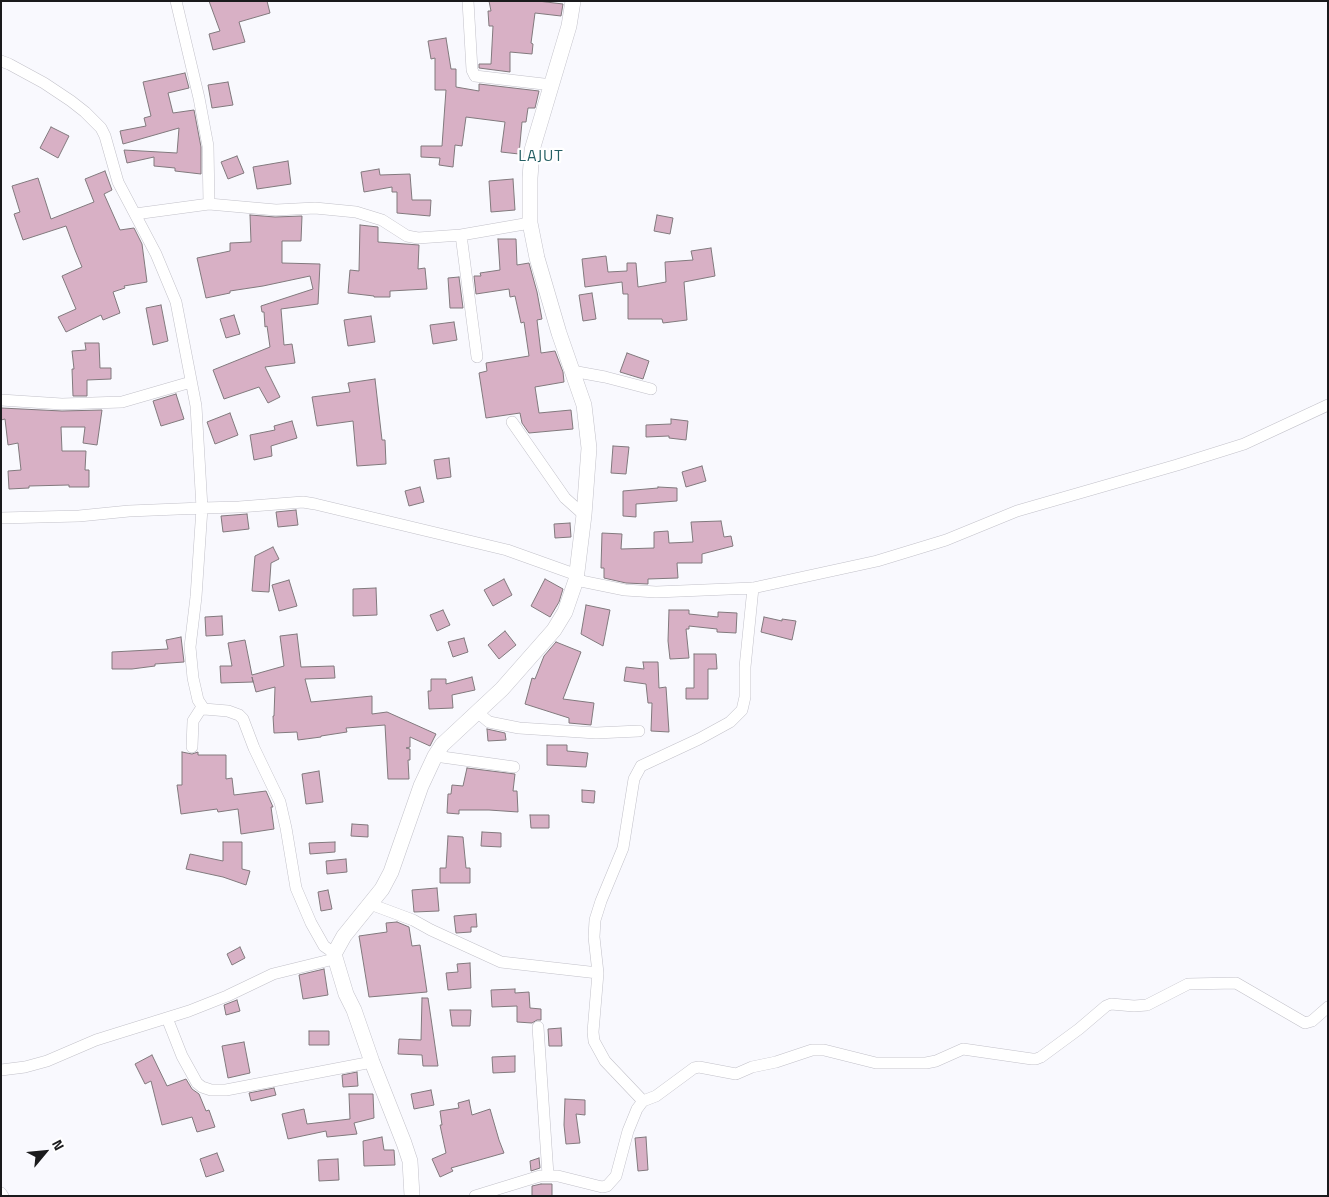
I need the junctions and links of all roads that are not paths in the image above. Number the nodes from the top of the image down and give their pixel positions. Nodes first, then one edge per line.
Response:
1 (176, 1) edge
2 (468, 1) edge
3 (573, 1) edge
4 (1, 61) edge
5 (552, 85) junction
6 (209, 204) junction
7 (135, 214) junction
8 (530, 223) junction
9 (461, 235) junction
10 (477, 356) dead end
11 (572, 371) junction
12 (191, 382) junction
13 (651, 389) dead end
14 (1, 400) edge
15 (1327, 407) edge
16 (512, 422) dead end
17 (202, 508) junction
18 (584, 515) junction
19 (1, 518) edge
20 (576, 578) junction
21 (753, 588) junction
22 (202, 708) junction
23 (479, 709) junction
24 (639, 731) dead end
25 (192, 747) dead end
26 (435, 756) junction
27 (514, 767) dead end
28 (370, 904) junction
29 (334, 956) junction
30 (598, 973) junction
31 (1328, 1007) edge
32 (167, 1018) junction
33 (538, 1027) dead end
34 (372, 1062) junction
35 (1, 1070) edge
36 (643, 1101) junction
37 (548, 1175) junction
38 (412, 1196) edge
39 (475, 1196) edge

1 - 6 street
2 - 5 street
3 - 5 street
4 - 7 street
5 - 8 street
6 - 7 street
6 - 9 street
7 - 12 street
8 - 9 street
8 - 11 street
9 - 10 street
11 - 13 street
11 - 18 street
12 - 14 street
12 - 17 street
15 - 21 street
16 - 18 street
17 - 19 street
17 - 20 street
17 - 22 street
18 - 20 street
20 - 21 street
20 - 23 street
21 - 30 street
22 - 25 street
22 - 29 street
23 - 24 street
23 - 26 street
26 - 27 street
26 - 28 street
28 - 29 street
28 - 30 street
29 - 32 street
29 - 34 street
30 - 36 street
31 - 36 street
32 - 34 street
32 - 35 street
33 - 37 street
34 - 38 street
36 - 37 street
37 - 39 street

